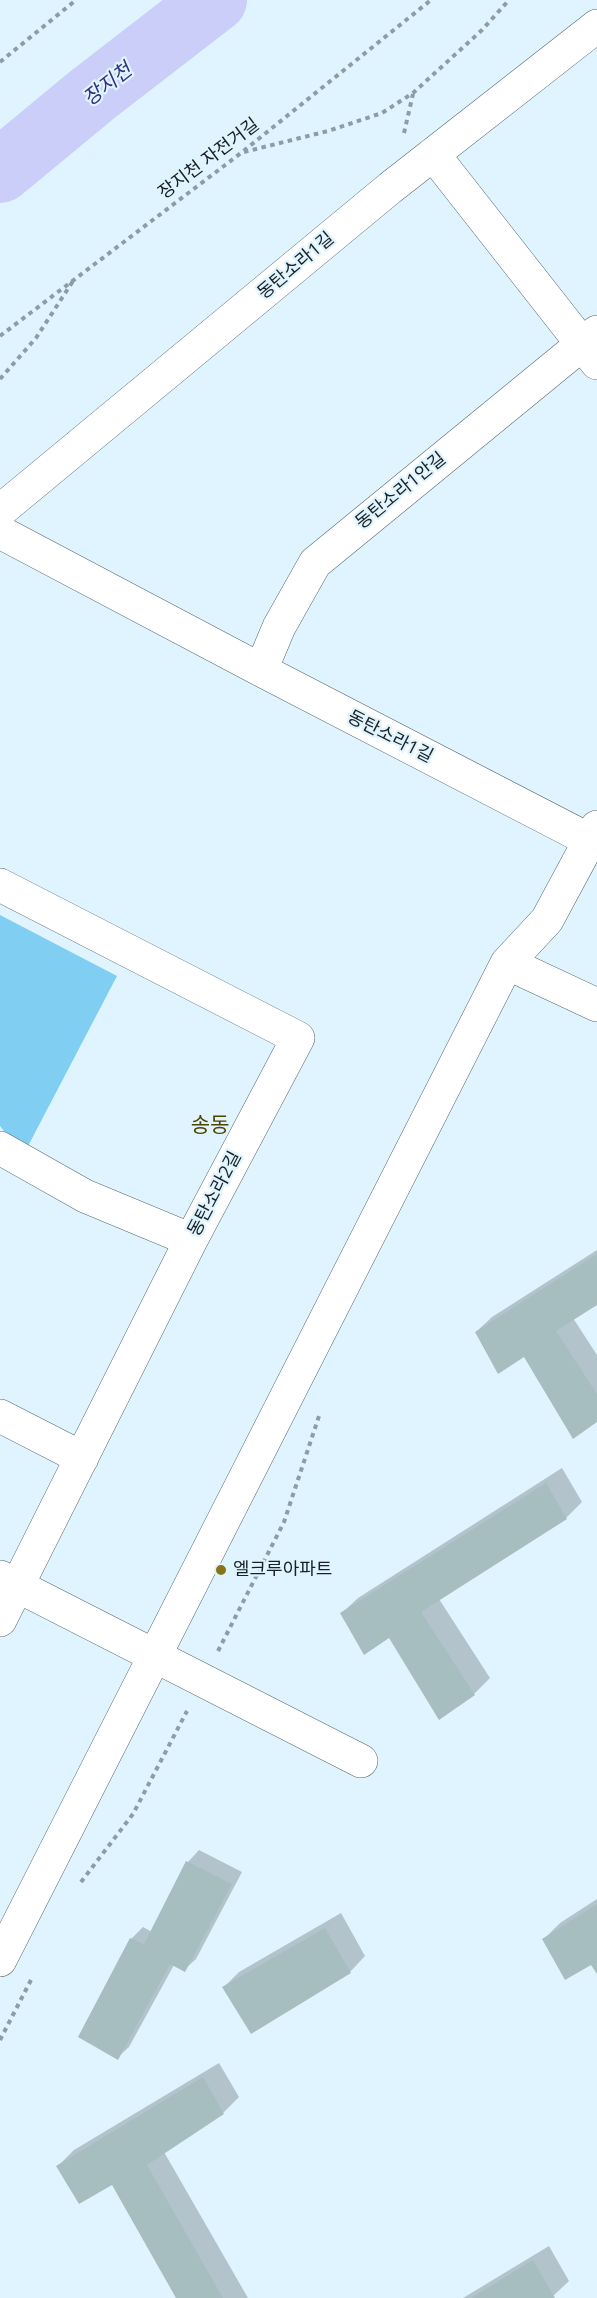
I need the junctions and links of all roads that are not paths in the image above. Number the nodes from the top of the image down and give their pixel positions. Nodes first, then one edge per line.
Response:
1 (597, 26) edge
2 (433, 154) junction
3 (592, 346) edge
4 (0, 511) edge
5 (0, 532) edge
6 (261, 670) junction
7 (595, 837) edge
8 (0, 885) edge
9 (507, 963) junction
10 (597, 1005) edge
11 (0, 1148) edge
12 (191, 1240) junction
13 (0, 1416) edge
14 (82, 1458) junction
15 (9, 1581) edge
16 (0, 1620) edge
17 (155, 1656) junction
18 (362, 1761) dead end
19 (0, 1960) edge

1 - 2 street, 동탄소라1길
2 - 3 street, 동탄소라1안길
2 - 4 street, 동탄소라1길
3 - 6 street, 동탄소라1안길
5 - 6 street, 동탄소라1길
6 - 7 street, 동탄소라1길
7 - 9 street, 동탄소라1길
8 - 12 street, 동탄소라2길
9 - 10 street
9 - 17 street, 동탄소라1길
11 - 12 street
12 - 14 street, 동탄소라2길
13 - 14 street
14 - 15 street, 동탄소라2길
15 - 16 street, 동탄소라2길
15 - 17 street
17 - 18 street
17 - 19 street, 동탄소라1길

